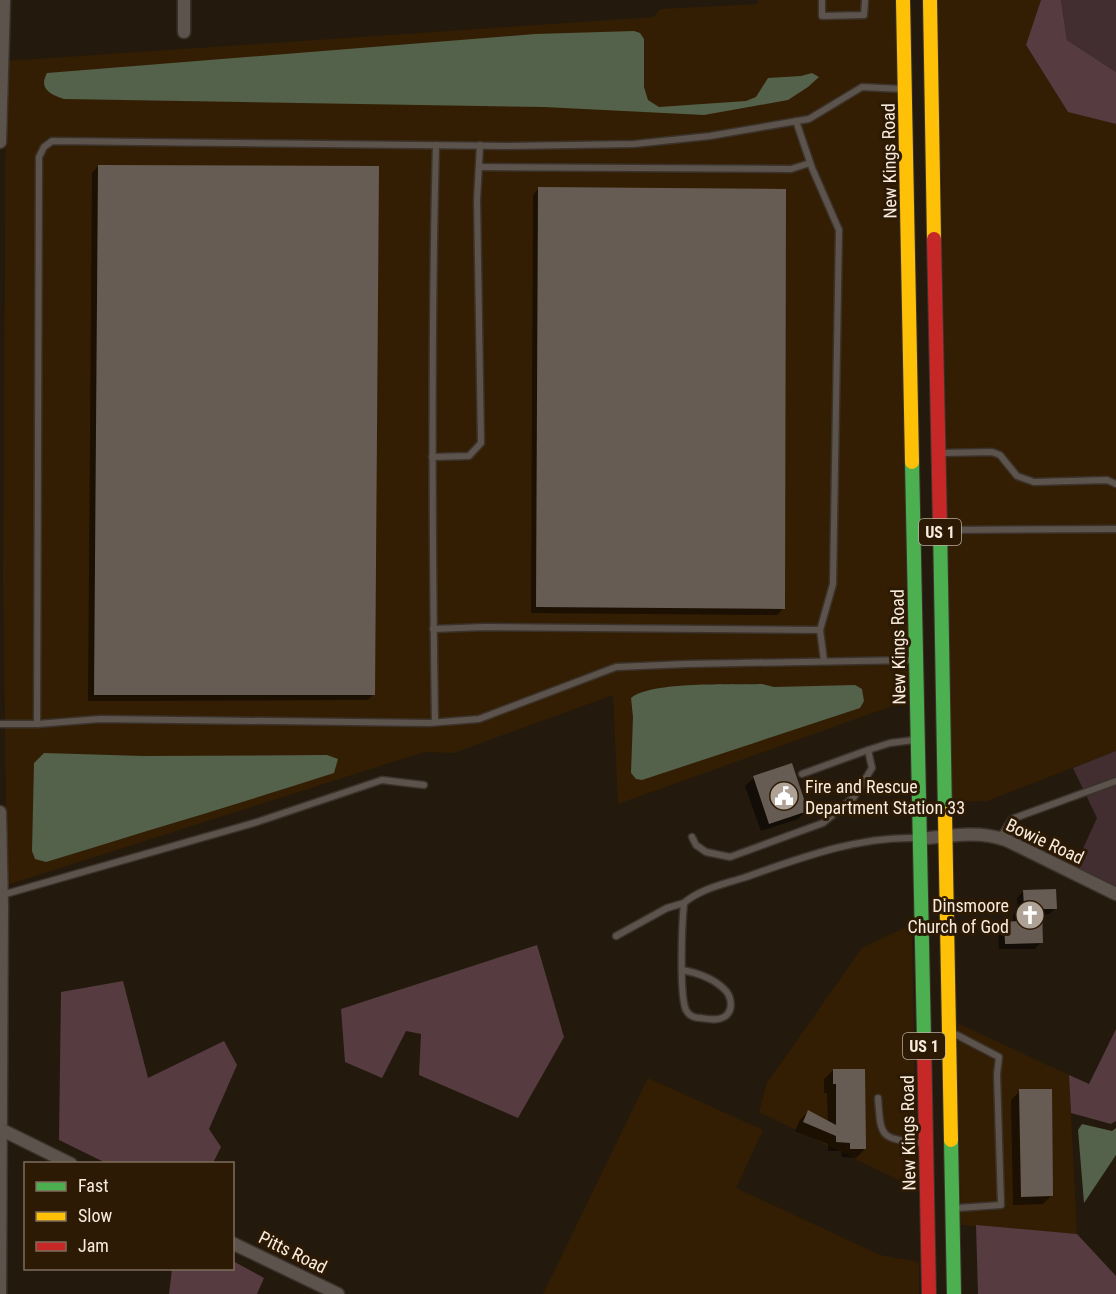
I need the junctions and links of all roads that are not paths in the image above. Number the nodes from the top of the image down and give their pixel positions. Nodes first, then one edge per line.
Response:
1 (4, 0) edge
2 (184, 0) edge
3 (822, 0) edge
4 (865, 0) edge
5 (903, 0) edge
6 (930, 0) edge
7 (184, 32) dead end
8 (905, 89) junction
9 (796, 121) junction
10 (932, 131) junction
11 (0, 142) edge
12 (436, 145) junction
13 (480, 145) junction
14 (810, 163) junction
15 (479, 167) junction
16 (938, 453) junction
17 (432, 457) junction
18 (1116, 484) edge
19 (1116, 529) edge
20 (940, 530) junction
21 (433, 629) junction
22 (820, 630) junction
23 (916, 660) junction
24 (824, 661) junction
25 (435, 722) junction
26 (37, 723) junction
27 (0, 724) edge
28 (931, 737) junction
29 (868, 750) junction
30 (802, 774) dead end
31 (1116, 782) edge
32 (424, 785) dead end
33 (0, 812) edge
34 (945, 836) junction
35 (692, 837) dead end
36 (920, 838) junction
37 (1000, 838) junction
38 (1116, 894) edge
39 (1, 903) edge
40 (684, 903) junction
41 (616, 936) dead end
42 (682, 970) junction
43 (949, 1030) junction
44 (878, 1098) dead end
45 (0, 1129) edge
46 (926, 1143) junction
47 (67, 1162) edge
48 (953, 1209) junction
49 (927, 1210) junction
50 (234, 1244) edge
51 (0, 1294) edge
52 (338, 1294) edge
53 (928, 1294) edge
54 (954, 1294) edge

1 - 11 street
2 - 7 street
3 - 4 lane
5 - 8 highway, New Kings Road / US 1
6 - 10 highway, New Kings Road / US 1
8 - 9 lane
8 - 10 highway
8 - 23 highway, New Kings Road / US 1
9 - 13 lane
9 - 14 lane
10 - 16 highway, New Kings Road / US 1
12 - 13 lane
12 - 17 lane
12 - 26 lane
13 - 15 lane
14 - 15 lane
14 - 22 lane
15 - 17 lane
16 - 18 lane
16 - 20 highway, New Kings Road / US 1
17 - 21 lane
19 - 20 lane
20 - 28 highway, New Kings Road / US 1
21 - 22 lane
21 - 25 lane
22 - 24 lane
23 - 24 lane
23 - 28 highway, New Kings Road / US 1
24 - 25 lane
25 - 26 lane
26 - 27 lane
28 - 29 lane
28 - 34 highway, New Kings Road / US 1
28 - 36 highway, New Kings Road / US 1
29 - 30 lane
29 - 35 lane
31 - 37 lane
32 - 39 lane
33 - 39 street
34 - 36 street, Bowie Road
34 - 37 street, Bowie Road
34 - 43 highway, New Kings Road / US 1
36 - 40 lane
36 - 46 highway, New Kings Road / US 1
37 - 38 street, Bowie Road
39 - 45 street
40 - 41 lane
40 - 42 lane
42 - 42 lane
43 - 48 highway, New Kings Road / US 1
43 - 48 lane
44 - 46 lane
45 - 47 street
45 - 51 street
46 - 49 highway, New Kings Road / US 1
48 - 49 street
48 - 54 highway, New Kings Road / US 1
49 - 53 highway, New Kings Road / US 1
50 - 52 street, Pitts Road

